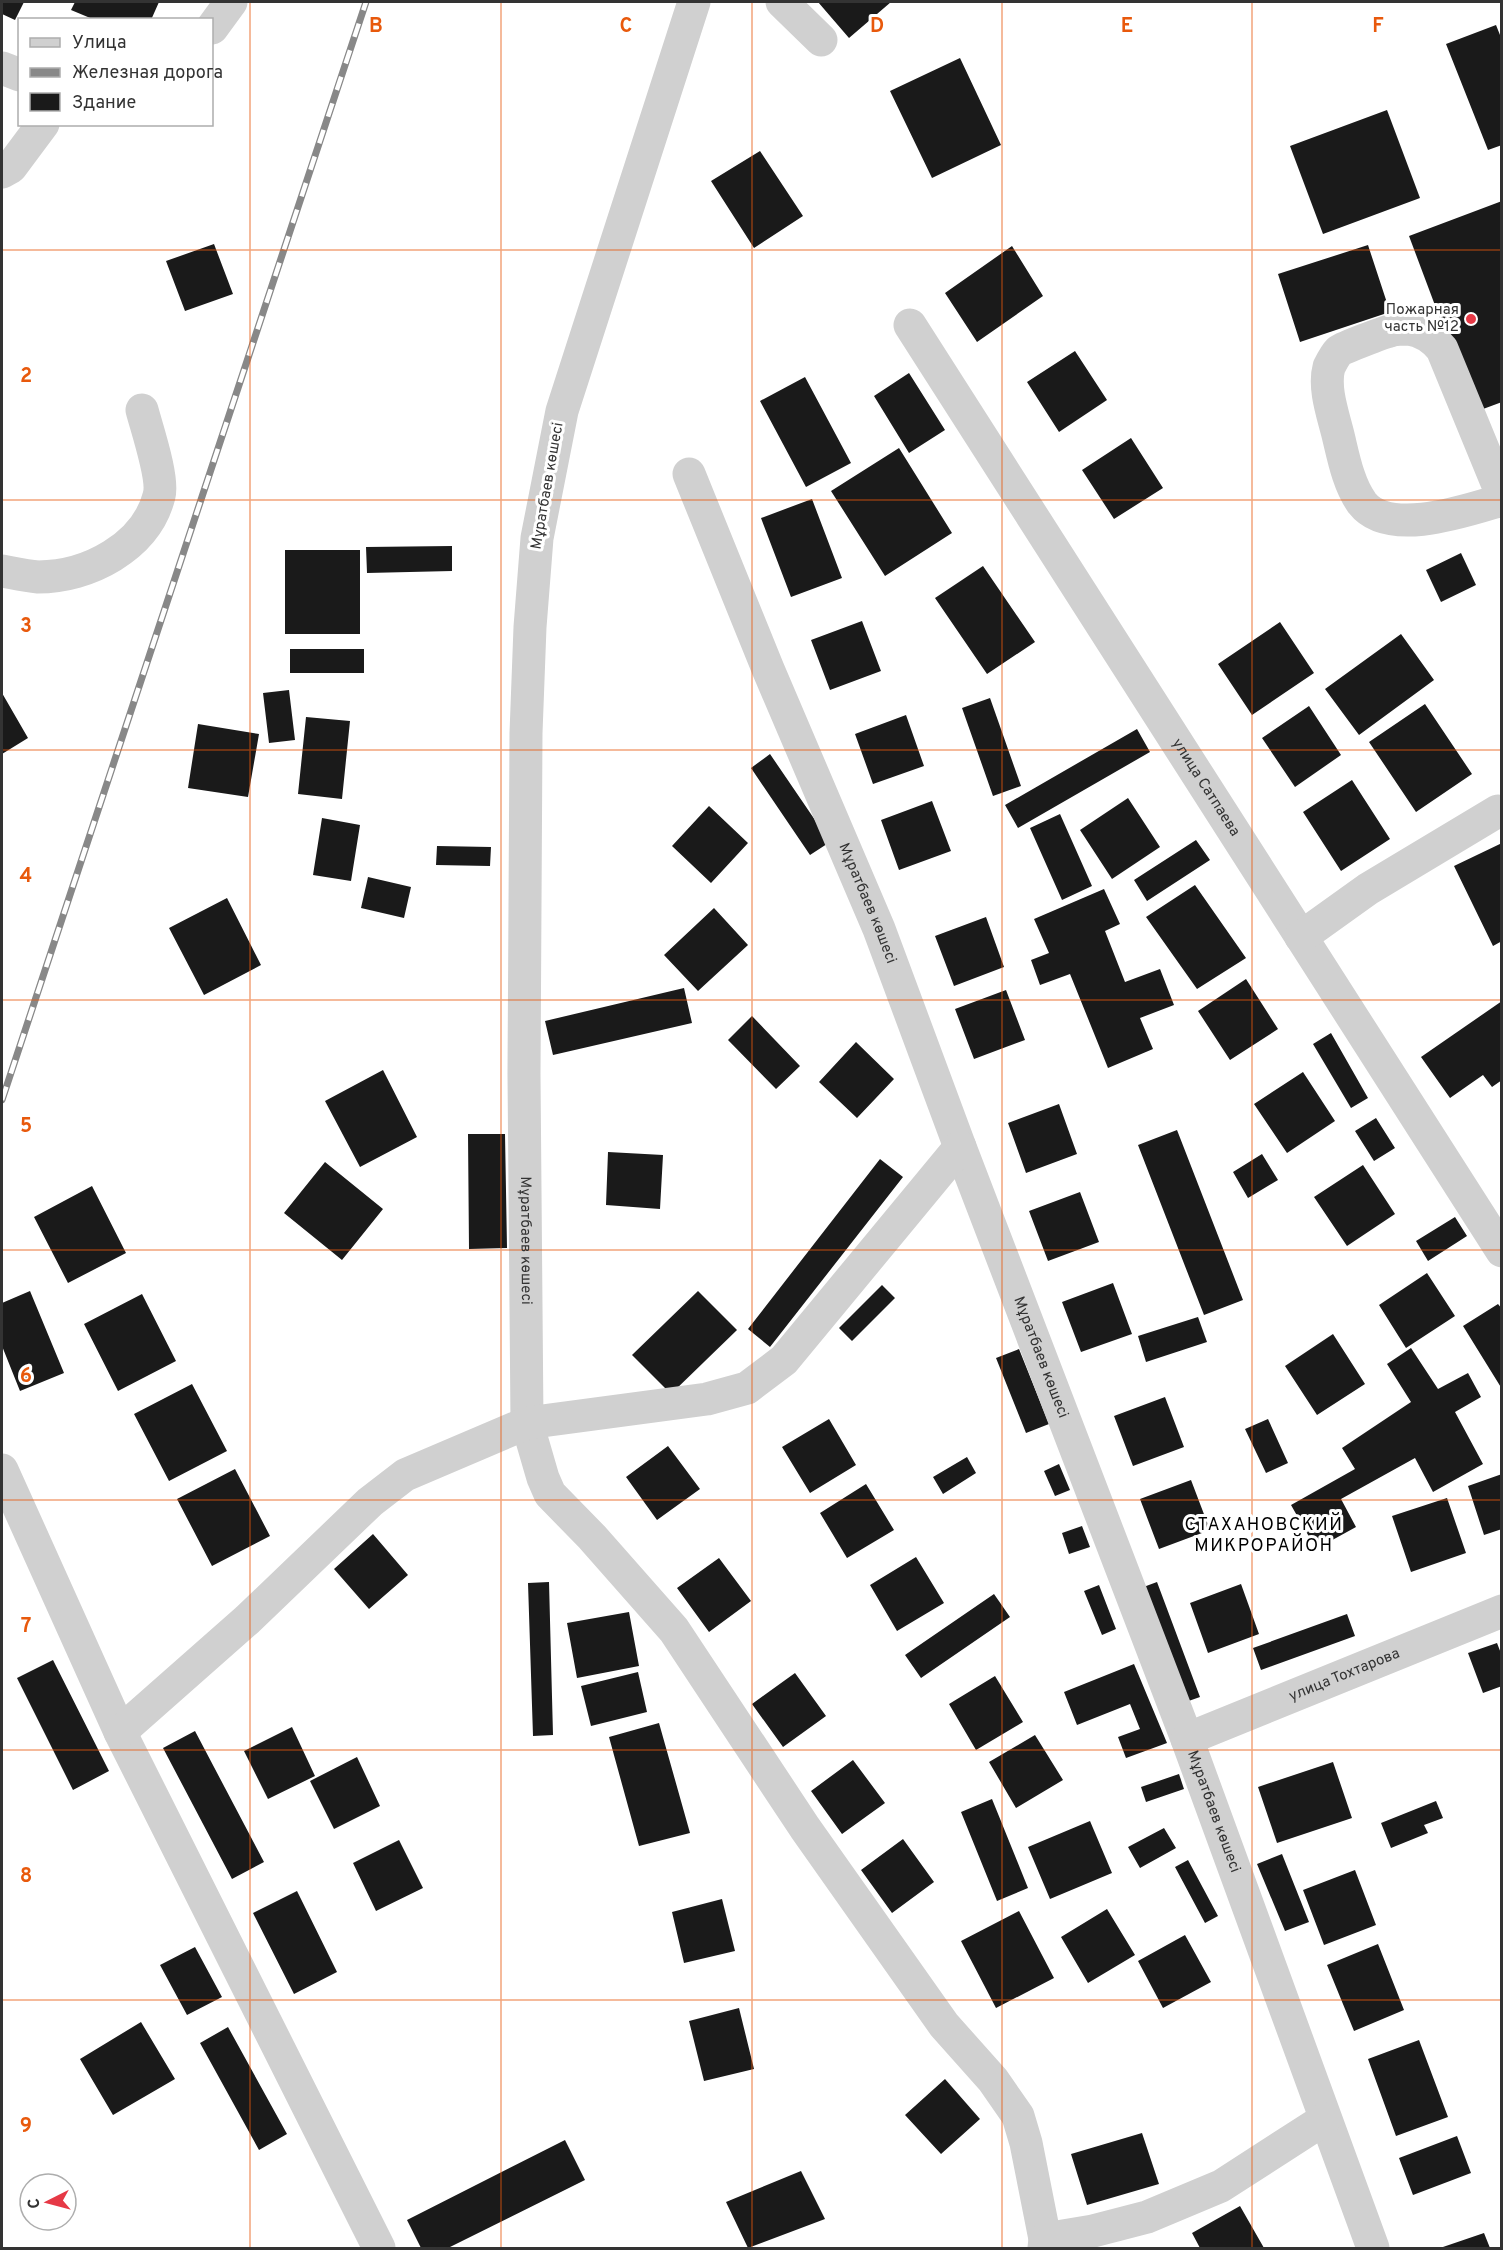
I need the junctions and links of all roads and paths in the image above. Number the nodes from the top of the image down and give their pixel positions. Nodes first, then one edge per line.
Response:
1 (231, 2) edge
2 (694, 2) edge
3 (782, 2) edge
4 (213, 27) edge
5 (821, 40) dead end
6 (2, 68) edge
7 (18, 74) edge
8 (41, 126) edge
9 (2, 172) edge
10 (910, 325) dead end
11 (142, 410) dead end
12 (689, 474) dead end
13 (1502, 495) edge
14 (1502, 500) edge
15 (2, 571) edge
16 (1498, 812) dead end
17 (1301, 937) junction
18 (960, 1147) junction
19 (1502, 1251) edge
20 (527, 1423) junction
21 (2, 1470) edge
22 (1502, 1611) edge
23 (120, 1732) junction
24 (1187, 1739) junction
25 (1325, 2119) junction
26 (1044, 2244) edge
27 (380, 2248) edge
28 (1373, 2248) edge

1 - 4 street
2 - 20 street, Мұратбаев көшесі
3 - 5 street
6 - 7 street
8 - 9 street
10 - 17 street, улица Сатпаева
11 - 15 street
12 - 18 street, Мұратбаев көшесі
13 - 14 street
16 - 17 street
17 - 19 street, улица Сатпаева
18 - 20 street
18 - 24 street, Мұратбаев көшесі
20 - 23 street
20 - 26 street, Мұратбаев көшесі
21 - 23 street
22 - 24 street, улица Тохтарова
23 - 27 street
24 - 25 street, Мұратбаев көшесі
25 - 26 street
25 - 28 street, Мұратбаев көшесі

